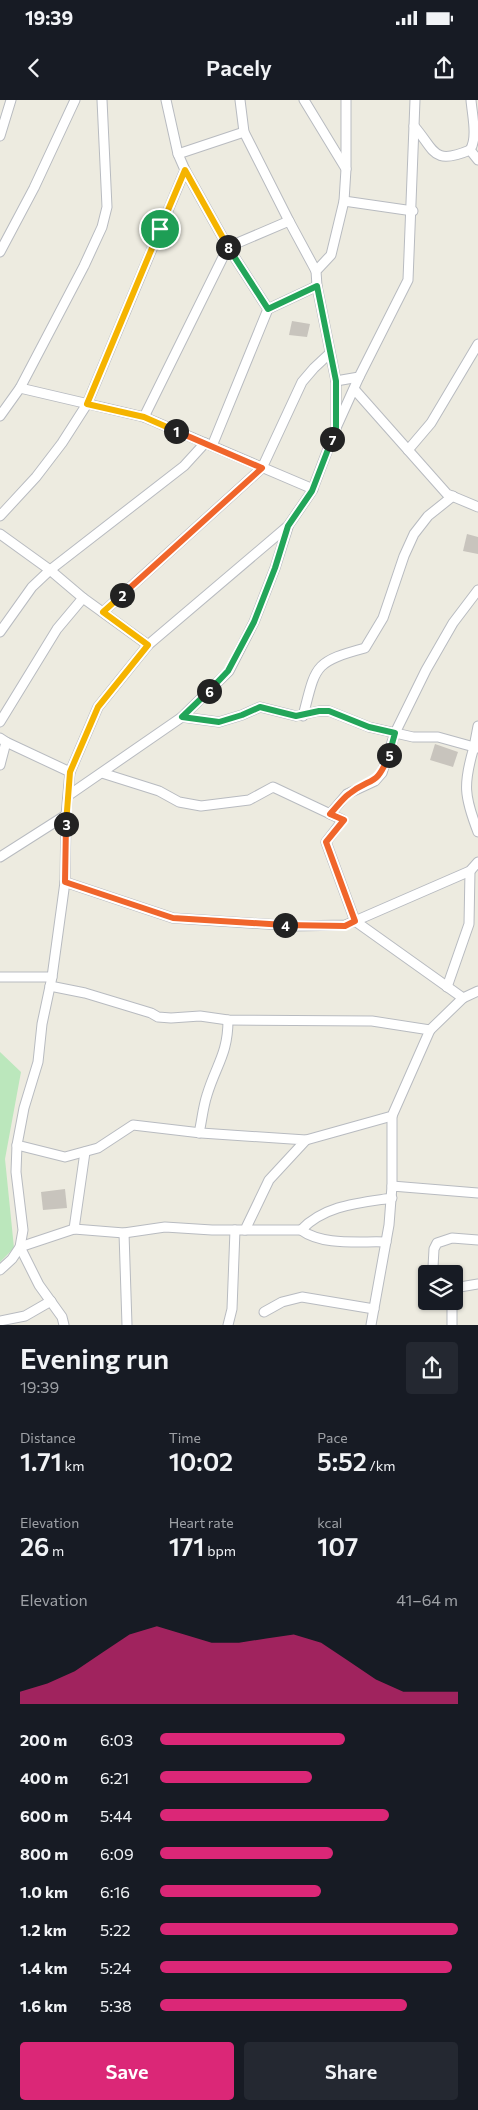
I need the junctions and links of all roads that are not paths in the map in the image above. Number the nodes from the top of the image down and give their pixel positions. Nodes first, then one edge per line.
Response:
1 (11, 100) edge
2 (75, 100) edge
3 (102, 100) edge
4 (166, 100) edge
5 (240, 100) edge
6 (304, 100) edge
7 (346, 100) edge
8 (415, 100) edge
9 (470, 100) edge
10 (414, 126) junction
11 (244, 132) junction
12 (0, 136) edge
13 (470, 150) junction
14 (178, 154) junction
15 (478, 160) edge
16 (346, 169) junction
17 (185, 170) junction
18 (344, 201) junction
19 (412, 211) junction
20 (289, 221) junction
21 (228, 247) junction
22 (0, 252) edge
23 (316, 271) junction
24 (317, 286) junction
25 (268, 309) junction
26 (478, 344) edge
27 (329, 354) junction
28 (359, 376) junction
29 (336, 381) junction
30 (20, 388) junction
31 (354, 389) junction
32 (87, 404) junction
33 (0, 416) edge
34 (144, 417) junction
35 (336, 428) junction
36 (208, 445) junction
37 (408, 450) junction
38 (262, 468) junction
39 (313, 489) junction
40 (453, 496) junction
41 (478, 507) edge
42 (0, 516) edge
43 (288, 526) junction
44 (0, 534) edge
45 (50, 570) junction
46 (478, 590) edge
47 (83, 598) junction
48 (103, 612) junction
49 (0, 632) edge
50 (148, 645) junction
51 (303, 716) junction
52 (182, 717) junction
53 (0, 722) edge
54 (478, 726) edge
55 (395, 733) junction
56 (3, 740) edge
57 (476, 747) edge
58 (0, 765) edge
59 (70, 772) junction
60 (102, 773) junction
61 (68, 795) junction
62 (330, 814) junction
63 (66, 816) junction
64 (478, 832) edge
65 (0, 857) edge
66 (475, 866) edge
67 (65, 882) junction
68 (355, 921) junction
69 (0, 978) edge
70 (51, 982) junction
71 (447, 987) junction
72 (478, 991) edge
73 (463, 998) junction
74 (228, 1020) junction
75 (430, 1030) junction
76 (392, 1116) junction
77 (199, 1133) junction
78 (306, 1140) junction
79 (17, 1145) junction
80 (85, 1152) junction
81 (392, 1186) junction
82 (478, 1194) edge
83 (392, 1198) junction
84 (74, 1229) junction
85 (235, 1230) junction
86 (244, 1230) junction
87 (301, 1230) junction
88 (124, 1233) junction
89 (478, 1240) edge
90 (386, 1242) junction
91 (20, 1247) junction
92 (433, 1265) edge
93 (0, 1270) edge
94 (478, 1284) edge
95 (463, 1286) edge
96 (51, 1301) junction
97 (374, 1309) junction
98 (452, 1310) edge
99 (264, 1312) dead end
100 (0, 1321) edge
101 (64, 1325) edge
102 (127, 1325) edge
103 (228, 1325) edge
104 (371, 1325) edge
105 (452, 1325) edge

1 - 12 street
2 - 22 street
3 - 30 street
4 - 14 street
5 - 11 street
6 - 16 street
7 - 16 street
8 - 10 street
9 - 13 street
10 - 13 street
10 - 19 street
11 - 14 street
11 - 20 street
13 - 15 street
14 - 17 street
16 - 18 street
17 - 21 street
17 - 32 street
18 - 19 street
18 - 23 street
19 - 28 street
20 - 21 street
20 - 23 street
21 - 25 street
21 - 34 street
23 - 24 street
24 - 25 street
24 - 27 street
25 - 36 street
26 - 37 street
27 - 29 street
27 - 38 street
28 - 29 street
28 - 31 street
29 - 35 street
30 - 32 street
30 - 33 street
31 - 35 street
31 - 37 street
32 - 34 street
32 - 42 street
34 - 36 street
35 - 39 street
36 - 38 street
36 - 45 street
37 - 40 street
38 - 39 street
38 - 48 street
39 - 43 street
40 - 41 street
40 - 51 street
43 - 50 street
43 - 52 street
44 - 45 street
45 - 47 street
45 - 49 street
46 - 55 street
47 - 48 street
47 - 53 street
48 - 50 street
50 - 59 street
51 - 52 street
51 - 55 street
52 - 60 street
54 - 57 street
55 - 57 street
55 - 62 street
56 - 58 street
56 - 59 street
57 - 64 street
59 - 61 street
60 - 61 street
60 - 62 street
61 - 63 street
62 - 68 street
63 - 65 street
63 - 67 street
66 - 68 street
66 - 71 street
67 - 68 street
67 - 70 street
68 - 71 street
69 - 70 street
70 - 74 street
70 - 79 street
71 - 73 street
72 - 73 street
73 - 75 street
74 - 75 street
74 - 77 street
75 - 76 street
76 - 78 street
76 - 81 street
77 - 78 street
77 - 80 street
78 - 86 street
79 - 80 street
79 - 91 street
80 - 84 street
81 - 82 street
81 - 83 street
83 - 87 street
83 - 90 street
84 - 88 street
84 - 91 street
85 - 86 street
85 - 88 street
85 - 103 street
86 - 87 street
87 - 90 street
88 - 102 street
89 - 92 street
90 - 97 street
91 - 93 street
91 - 96 street
94 - 95 street
96 - 100 street
96 - 101 street
97 - 99 street
97 - 104 street
98 - 105 street

